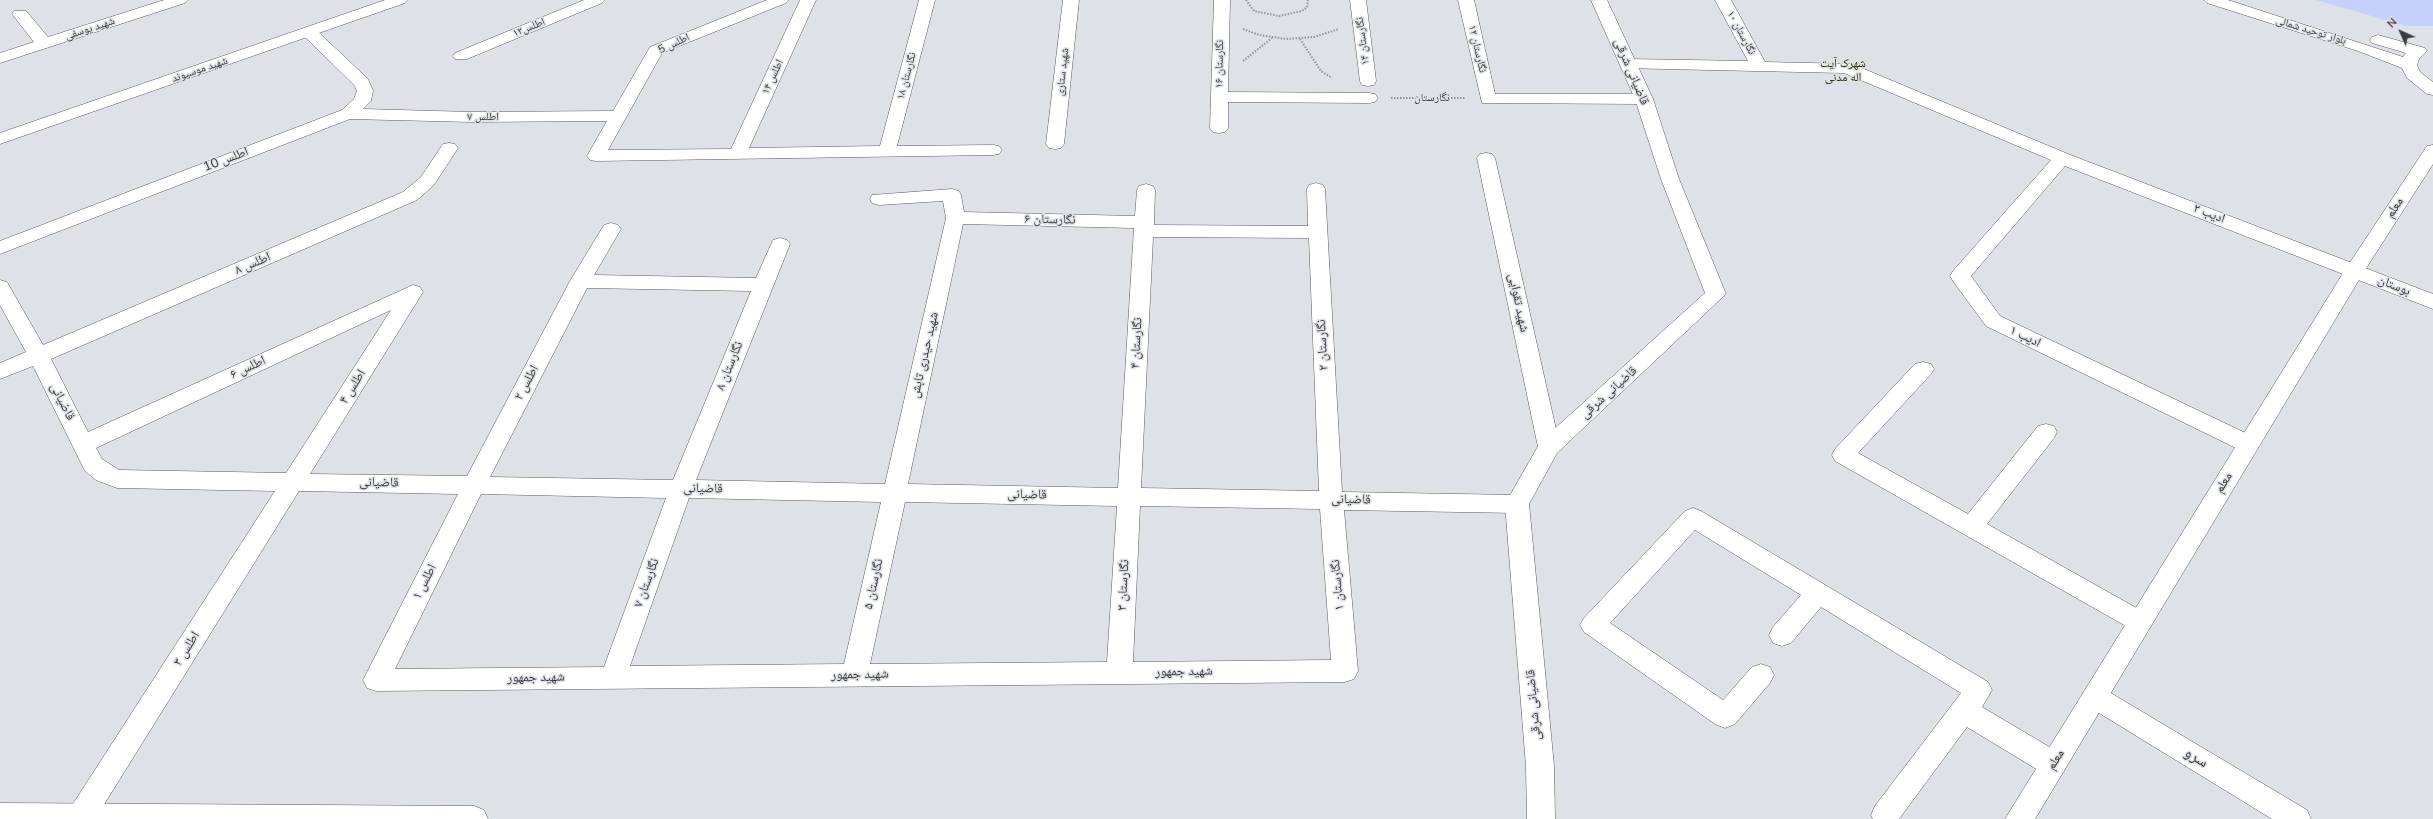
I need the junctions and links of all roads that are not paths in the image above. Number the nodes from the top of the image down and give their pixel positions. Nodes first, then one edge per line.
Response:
1 (180, 0) edge
2 (400, 0) edge
3 (597, 0) edge
4 (781, 0) edge
5 (808, 0) edge
6 (928, 0) edge
7 (1071, 0) edge
8 (1466, 0) edge
9 (1599, 0) edge
10 (1723, 0) edge
11 (2212, 0) edge
12 (2253, 0) edge
13 (1359, 6) edge
14 (1222, 7) edge
15 (20, 14) dead end
16 (309, 32) junction
17 (45, 44) junction
18 (2426, 50) edge
19 (461, 56) dead end
20 (0, 58) edge
21 (1628, 64) junction
22 (2409, 65) junction
23 (1759, 66) junction
24 (2433, 90) edge
25 (1220, 97) junction
26 (1644, 100) junction
27 (348, 114) junction
28 (619, 116) junction
29 (1219, 128) dead end
30 (0, 139) edge
31 (1055, 144) dead end
32 (449, 148) dead end
33 (993, 150) dead end
34 (2433, 150) edge
35 (887, 152) junction
36 (738, 153) junction
37 (1486, 158) dead end
38 (2062, 158) junction
39 (1316, 189) dead end
40 (1146, 190) dead end
41 (879, 199) dead end
42 (956, 218) junction
43 (1144, 226) junction
44 (611, 229) dead end
45 (1318, 232) junction
46 (780, 244) dead end
47 (0, 248) edge
48 (2355, 270) junction
49 (580, 280) junction
50 (763, 285) junction
51 (0, 287) edge
52 (413, 292) joint
53 (2433, 302) edge
54 (39, 356) junction
55 (1923, 369) dead end
56 (0, 372) edge
57 (2046, 432) dead end
58 (84, 444) junction
59 (2248, 444) junction
60 (1549, 447) junction
61 (293, 482) junction
62 (474, 485) junction
63 (681, 488) junction
64 (894, 492) junction
65 (1128, 496) junction
66 (1331, 500) junction
67 (1517, 504) junction
68 (1971, 527) junction
69 (1818, 592) junction
70 (2140, 622) junction
71 (1782, 635) dead end
72 (1345, 671) joint
73 (1119, 673) junction
74 (855, 675) junction
75 (1761, 675) dead end
76 (613, 678) junction
77 (376, 680) joint
78 (2095, 697) junction
79 (1963, 710) junction
80 (2053, 764) junction
81 (1885, 815) dead end
82 (0, 816) edge
83 (81, 816) junction
84 (474, 819) edge
85 (1542, 819) edge
86 (2019, 819) edge
87 (2297, 819) edge

1 - 17 street, شهید یوسفی
2 - 16 street, شهید موسیوند
3 - 19 street, اطلس۱۲
4 - 28 street, اطلس 5
5 - 36 street, اطلس ۱۴
6 - 35 street, نگارستان ۱۸
7 - 31 street, شهید ستاری
8 - 26 street, نگارستان ۱۲
9 - 21 street, قاضیانی شرقی
10 - 23 street, نگارستان ۱۰
11 - 22 street, بلوار توحید شمالی
12 - 18 street, بلوار توحید شمالی
13 - 25 street, نگارستان ۱۴
14 - 25 street, نگارستان ۱۶
15 - 17 street
16 - 27 street, اطلس 10
16 - 30 street, شهید موسیوند
17 - 20 street, شهید یوسفی
18 - 22 street
21 - 23 street, ادیب ۲
21 - 26 street, قاضیانی شرقی
22 - 24 street
23 - 38 street, ادیب ۲
25 - 29 street, نگارستان ۱۶
26 - 60 street, قاضیانی شرقی
27 - 28 street, اطلس ۷
27 - 47 street, اطلس 10
28 - 36 street, اطلس 5
32 - 54 street, اطلس ۸
33 - 35 street
34 - 48 street, معلم
35 - 36 street
37 - 60 street, شهید تقوایی
38 - 48 street, ادیب ۲
38 - 59 street, ادیب ۱
39 - 45 street, نگارستان ۲
40 - 43 street, نگارستان ۴
41 - 42 street
42 - 43 street, نگارستان ۶
42 - 64 street, شهید حیدری تابش
43 - 45 street, نگارستان ۶
43 - 65 street, نگارستان ۴
44 - 49 street, اطلس ۲
45 - 66 street, نگارستان ۲
46 - 50 street, نگارستان ۸
48 - 53 street, بوستان
48 - 59 street, معلم
49 - 50 street
49 - 62 street, اطلس ۲
50 - 63 street, نگارستان ۸
51 - 54 street, قاضیانی
52 - 58 street, اطلس ۶
52 - 61 street, اطلس ۴
54 - 56 street, اطلس ۸
54 - 58 street, قاضیانی
55 - 68 street
57 - 68 street
58 - 61 street, قاضیانی
59 - 70 street, معلم
60 - 67 street, قاضیانی شرقی
61 - 62 street, قاضیانی
61 - 83 street, اطلس ۳
62 - 63 street, قاضیانی
62 - 77 street, اطلس ۱
63 - 64 street, قاضیانی
63 - 76 street, نگارستان ۷
64 - 65 street, قاضیانی
64 - 74 street, نگارستان ۵
65 - 66 street, قاضیانی
65 - 73 street, نگارستان ۳
66 - 67 street, قاضیانی
66 - 72 street, نگارستان ۱
67 - 85 street, قاضیانی شرقی
68 - 70 street
69 - 71 street
69 - 75 street
69 - 79 street
70 - 78 street, معلم
72 - 73 street, شهید جمهور
73 - 74 street, شهید جمهور
74 - 76 street, شهید جمهور
76 - 77 street, شهید جمهور
78 - 80 street, معلم
78 - 87 street, سرو
79 - 80 street
79 - 81 street
80 - 86 street, معلم
82 - 83 street
83 - 84 street

